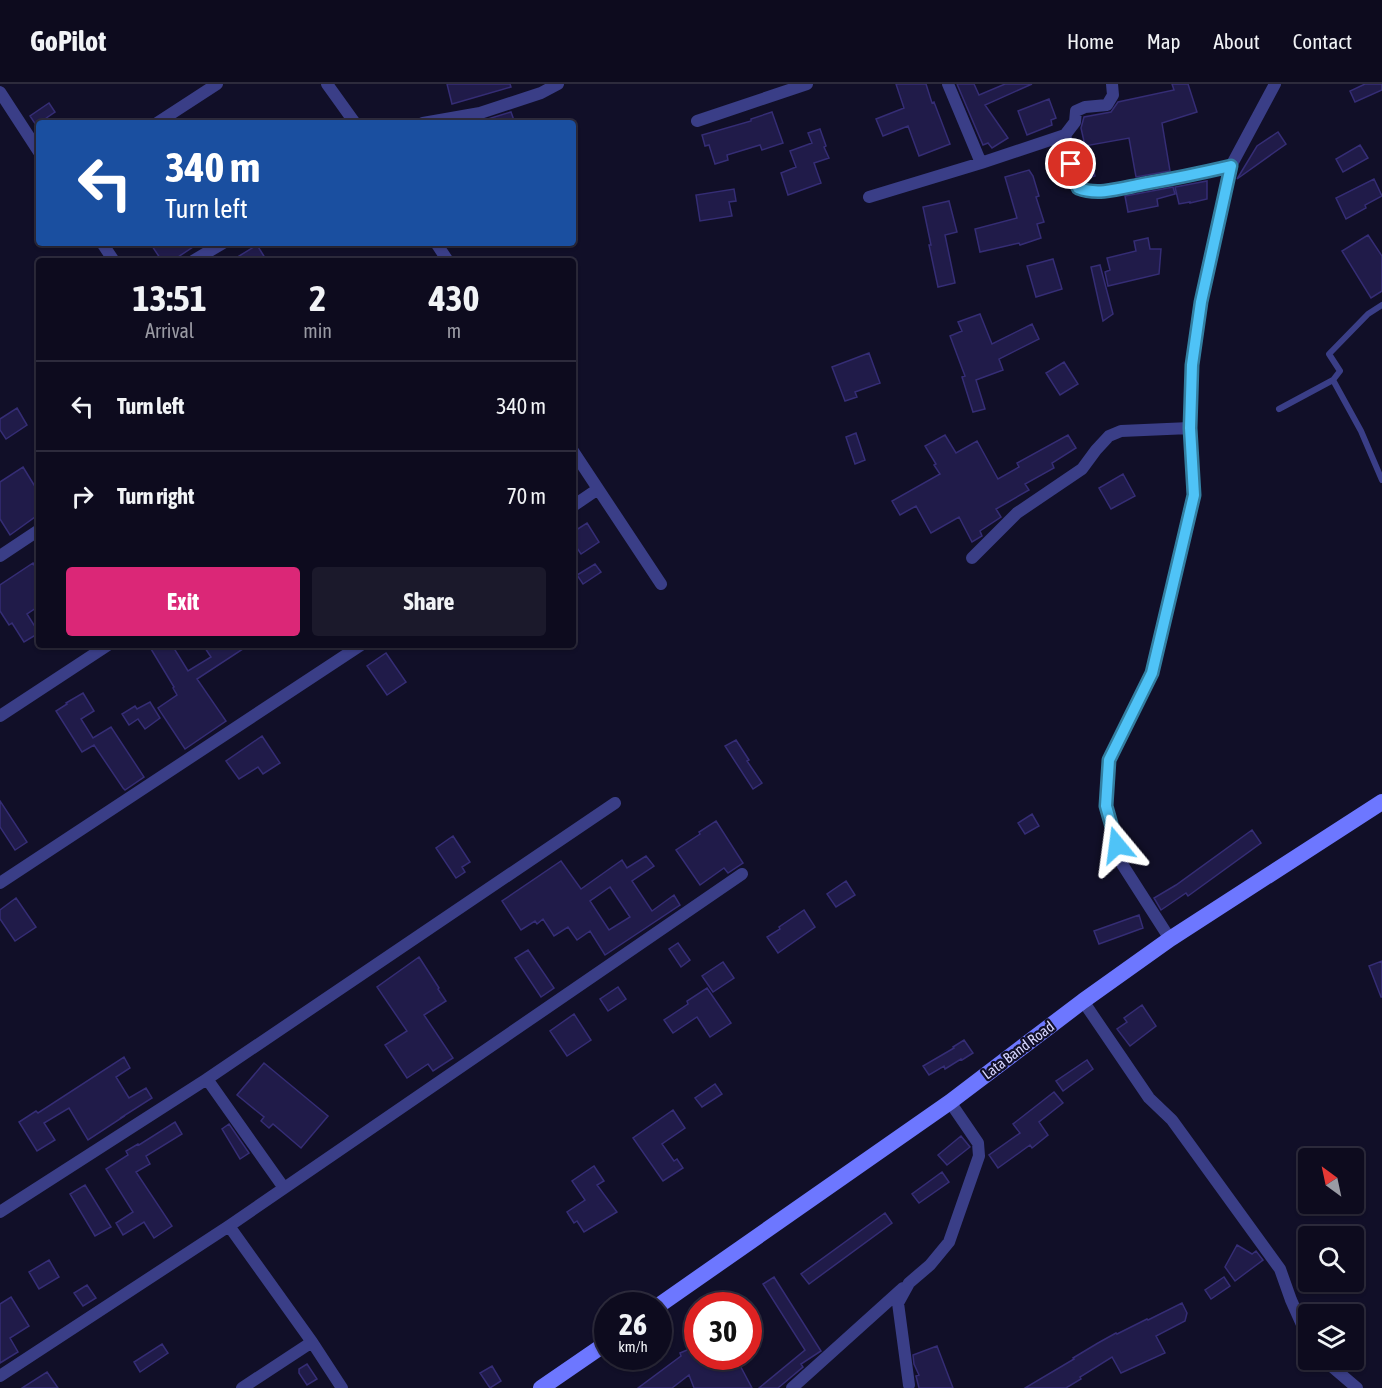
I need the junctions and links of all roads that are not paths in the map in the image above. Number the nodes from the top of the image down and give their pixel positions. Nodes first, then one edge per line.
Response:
1 (217, 84) edge
2 (327, 84) edge
3 (558, 84) edge
4 (807, 84) edge
5 (948, 84) edge
6 (1112, 84) edge
7 (1275, 84) edge
8 (0, 92) edge
9 (163, 120) edge
10 (353, 120) edge
11 (440, 120) edge
12 (697, 121) dead end
13 (1065, 135) junction
14 (36, 147) edge
15 (981, 163) junction
16 (1231, 166) junction
17 (868, 197) dead end
18 (218, 246) edge
19 (198, 258) edge
20 (1382, 305) edge
21 (1333, 380) junction
22 (1280, 409) dead end
23 (1190, 428) junction
24 (576, 456) edge
25 (1382, 480) edge
26 (598, 489) junction
27 (576, 504) edge
28 (36, 532) edge
29 (0, 556) edge
30 (972, 558) dead end
31 (661, 584) dead end
32 (103, 648) edge
33 (356, 648) edge
34 (0, 716) edge
35 (1382, 802) edge
36 (615, 803) dead end
37 (742, 874) dead end
38 (0, 883) edge
39 (1170, 939) junction
40 (1083, 1001) junction
41 (207, 1079) junction
42 (950, 1102) junction
43 (284, 1188) junction
44 (0, 1212) edge
45 (229, 1226) junction
46 (909, 1283) junction
47 (672, 1296) edge
48 (1298, 1316) edge
49 (312, 1342) junction
50 (594, 1352) edge
51 (1336, 1370) edge
52 (0, 1376) edge
53 (909, 1385) dead end
54 (242, 1388) edge
55 (342, 1388) edge
56 (541, 1388) edge
57 (792, 1388) edge
58 (1357, 1388) edge

1 - 9 street
2 - 10 street
3 - 11 street
4 - 12 street
5 - 15 street
6 - 13 street
7 - 16 street
8 - 14 street
13 - 15 street
13 - 16 street
15 - 17 street
16 - 23 street
18 - 19 street
20 - 21 lane
21 - 22 lane
21 - 25 lane
23 - 30 street
23 - 39 street
24 - 26 street
26 - 27 street
26 - 31 street
28 - 29 street
32 - 34 street
33 - 38 street
35 - 39 main road, Lata Band Road
36 - 41 street
37 - 43 street
39 - 40 main road, Lata Band Road
40 - 42 main road, Lata Band Road
40 - 48 street
41 - 43 street
41 - 44 street
42 - 46 street
42 - 47 main road, Lata Band Road
43 - 45 street
45 - 49 street
45 - 52 street
46 - 53 street
46 - 57 street
49 - 54 street
49 - 55 street
50 - 56 main road
51 - 58 street

